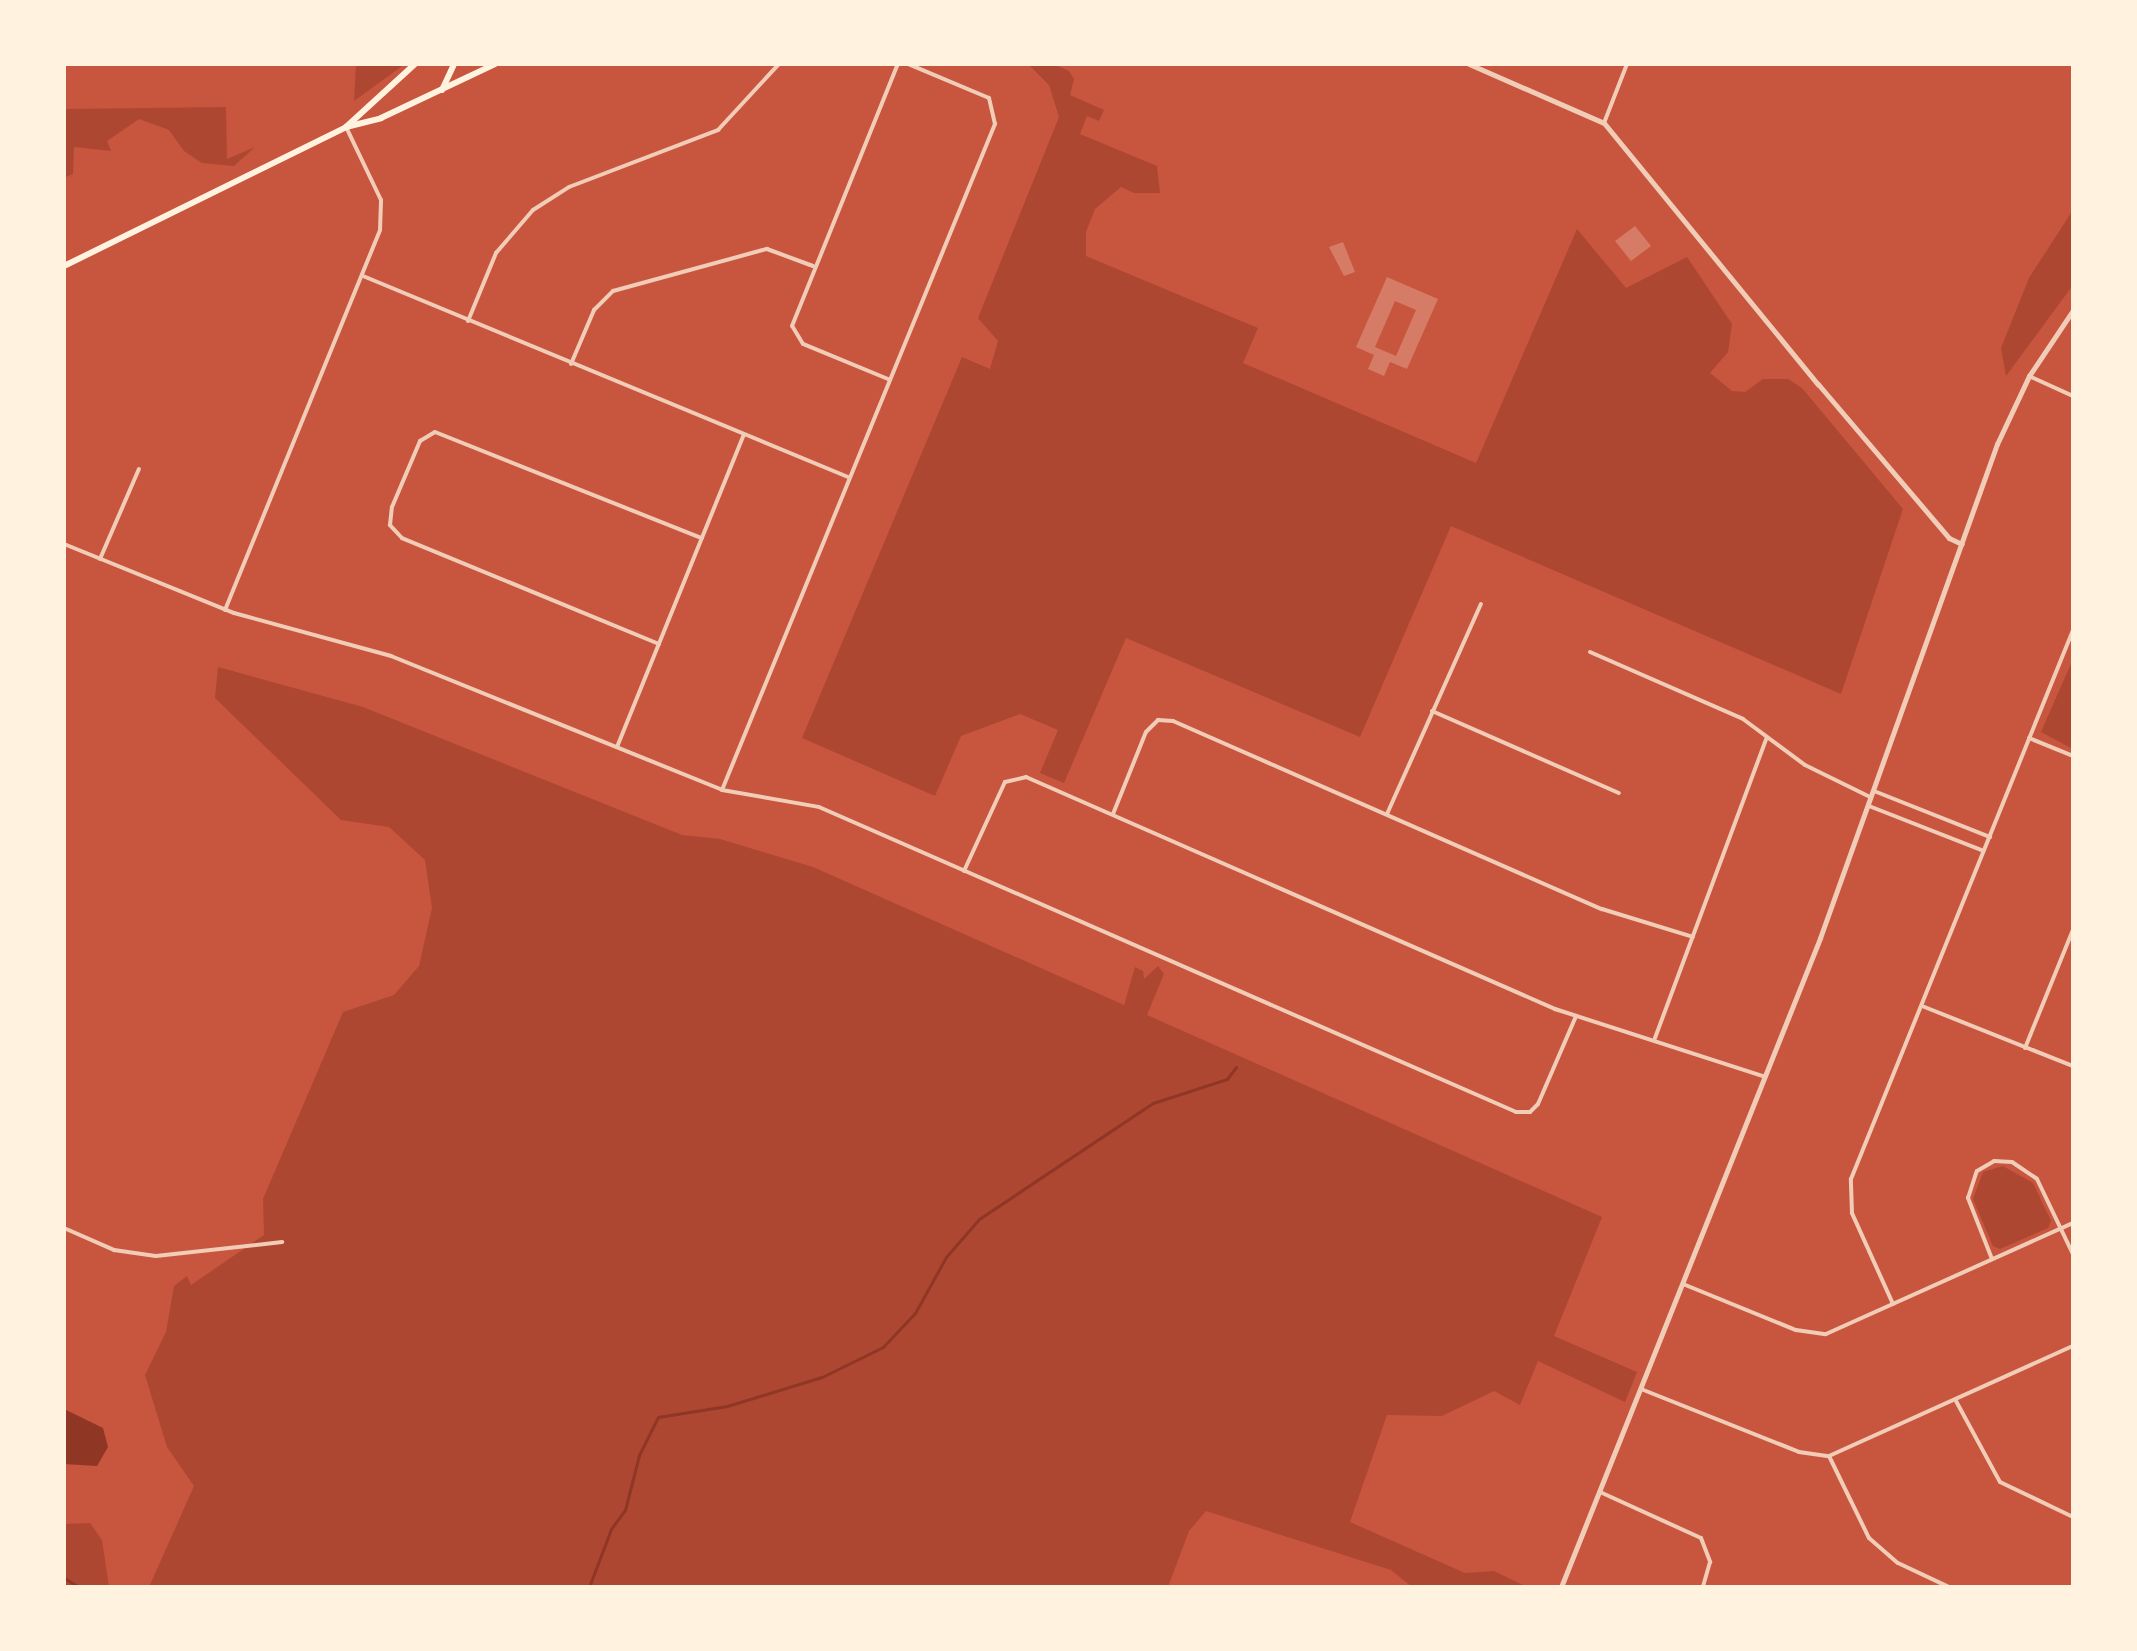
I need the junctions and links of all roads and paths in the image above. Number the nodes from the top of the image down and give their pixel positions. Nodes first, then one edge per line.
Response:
1 (415, 64) edge
2 (454, 64) edge
3 (495, 64) edge
4 (779, 64) edge
5 (898, 64) edge
6 (908, 64) edge
7 (1469, 64) edge
8 (1627, 64) edge
9 (442, 90) junction
10 (1604, 123) junction
11 (346, 127) junction
12 (64, 266) edge
13 (813, 266) junction
14 (363, 276) junction
15 (2073, 310) edge
16 (468, 321) junction
17 (571, 364) junction
18 (2029, 376) junction
19 (888, 379) junction
20 (2073, 396) edge
21 (744, 435) junction
22 (139, 469) dead end
23 (848, 478) junction
24 (702, 538) junction
25 (64, 544) edge
26 (1962, 544) junction
27 (100, 559) junction
28 (1481, 604) dead end
29 (225, 610) junction
30 (2073, 630) edge
31 (659, 644) junction
32 (2070, 646) edge
33 (1590, 652) dead end
34 (1432, 711) junction
35 (1767, 737) junction
36 (2029, 738) junction
37 (617, 747) junction
38 (2073, 756) edge
39 (722, 790) junction
40 (1619, 793) dead end
41 (1873, 794) junction
42 (1869, 806) junction
43 (1113, 814) junction
44 (1387, 814) junction
45 (1990, 837) junction
46 (1984, 851) junction
47 (964, 871) junction
48 (2073, 930) edge
49 (1693, 937) junction
50 (1922, 1006) junction
51 (1576, 1016) junction
52 (1655, 1038) junction
53 (2025, 1048) junction
54 (2073, 1066) edge
55 (1765, 1077) junction
56 (2073, 1223) edge
57 (64, 1228) edge
58 (2061, 1228) junction
59 (282, 1242) dead end
60 (2073, 1254) edge
61 (1992, 1259) junction
62 (1683, 1284) junction
63 (1893, 1304) junction
64 (2073, 1346) edge
65 (1641, 1389) junction
66 (1956, 1401) junction
67 (1829, 1456) junction
68 (1600, 1492) junction
69 (2073, 1517) edge
70 (1561, 1587) edge
71 (1703, 1587) edge
72 (1949, 1587) edge

1 - 11 main road
2 - 9 main road
3 - 9 main road
4 - 16 street
5 - 13 street
6 - 19 street
7 - 10 street
8 - 10 street
9 - 11 main road
10 - 26 street
11 - 12 main road
11 - 14 street
13 - 17 street
13 - 19 street
14 - 16 street
14 - 29 street
15 - 18 street
16 - 17 street
17 - 21 street
18 - 20 street
18 - 26 street
19 - 23 street
21 - 23 street
21 - 24 street
22 - 27 street
23 - 39 street
24 - 31 street
24 - 31 street
25 - 27 street
26 - 41 street
27 - 29 street
28 - 34 street
29 - 37 street
30 - 32 street
31 - 37 street
32 - 36 street
33 - 35 street
34 - 40 street
34 - 44 street
35 - 41 street
35 - 49 street
36 - 38 street
36 - 45 street
37 - 39 street
39 - 47 street
41 - 42 street
41 - 45 street
42 - 46 street
42 - 55 street
43 - 44 street
43 - 47 street
43 - 51 street
44 - 49 street
45 - 46 street
46 - 50 street
47 - 51 street
48 - 53 street
49 - 52 street
50 - 53 street
50 - 63 street
51 - 52 street
52 - 55 street
53 - 54 street
55 - 62 street
56 - 58 street
57 - 59 street
58 - 60 street
58 - 61 street
58 - 61 street
61 - 63 street
62 - 63 street
62 - 65 street
64 - 66 street
65 - 67 street
65 - 68 street
66 - 67 street
66 - 69 street
67 - 72 street
68 - 70 street
68 - 71 street

